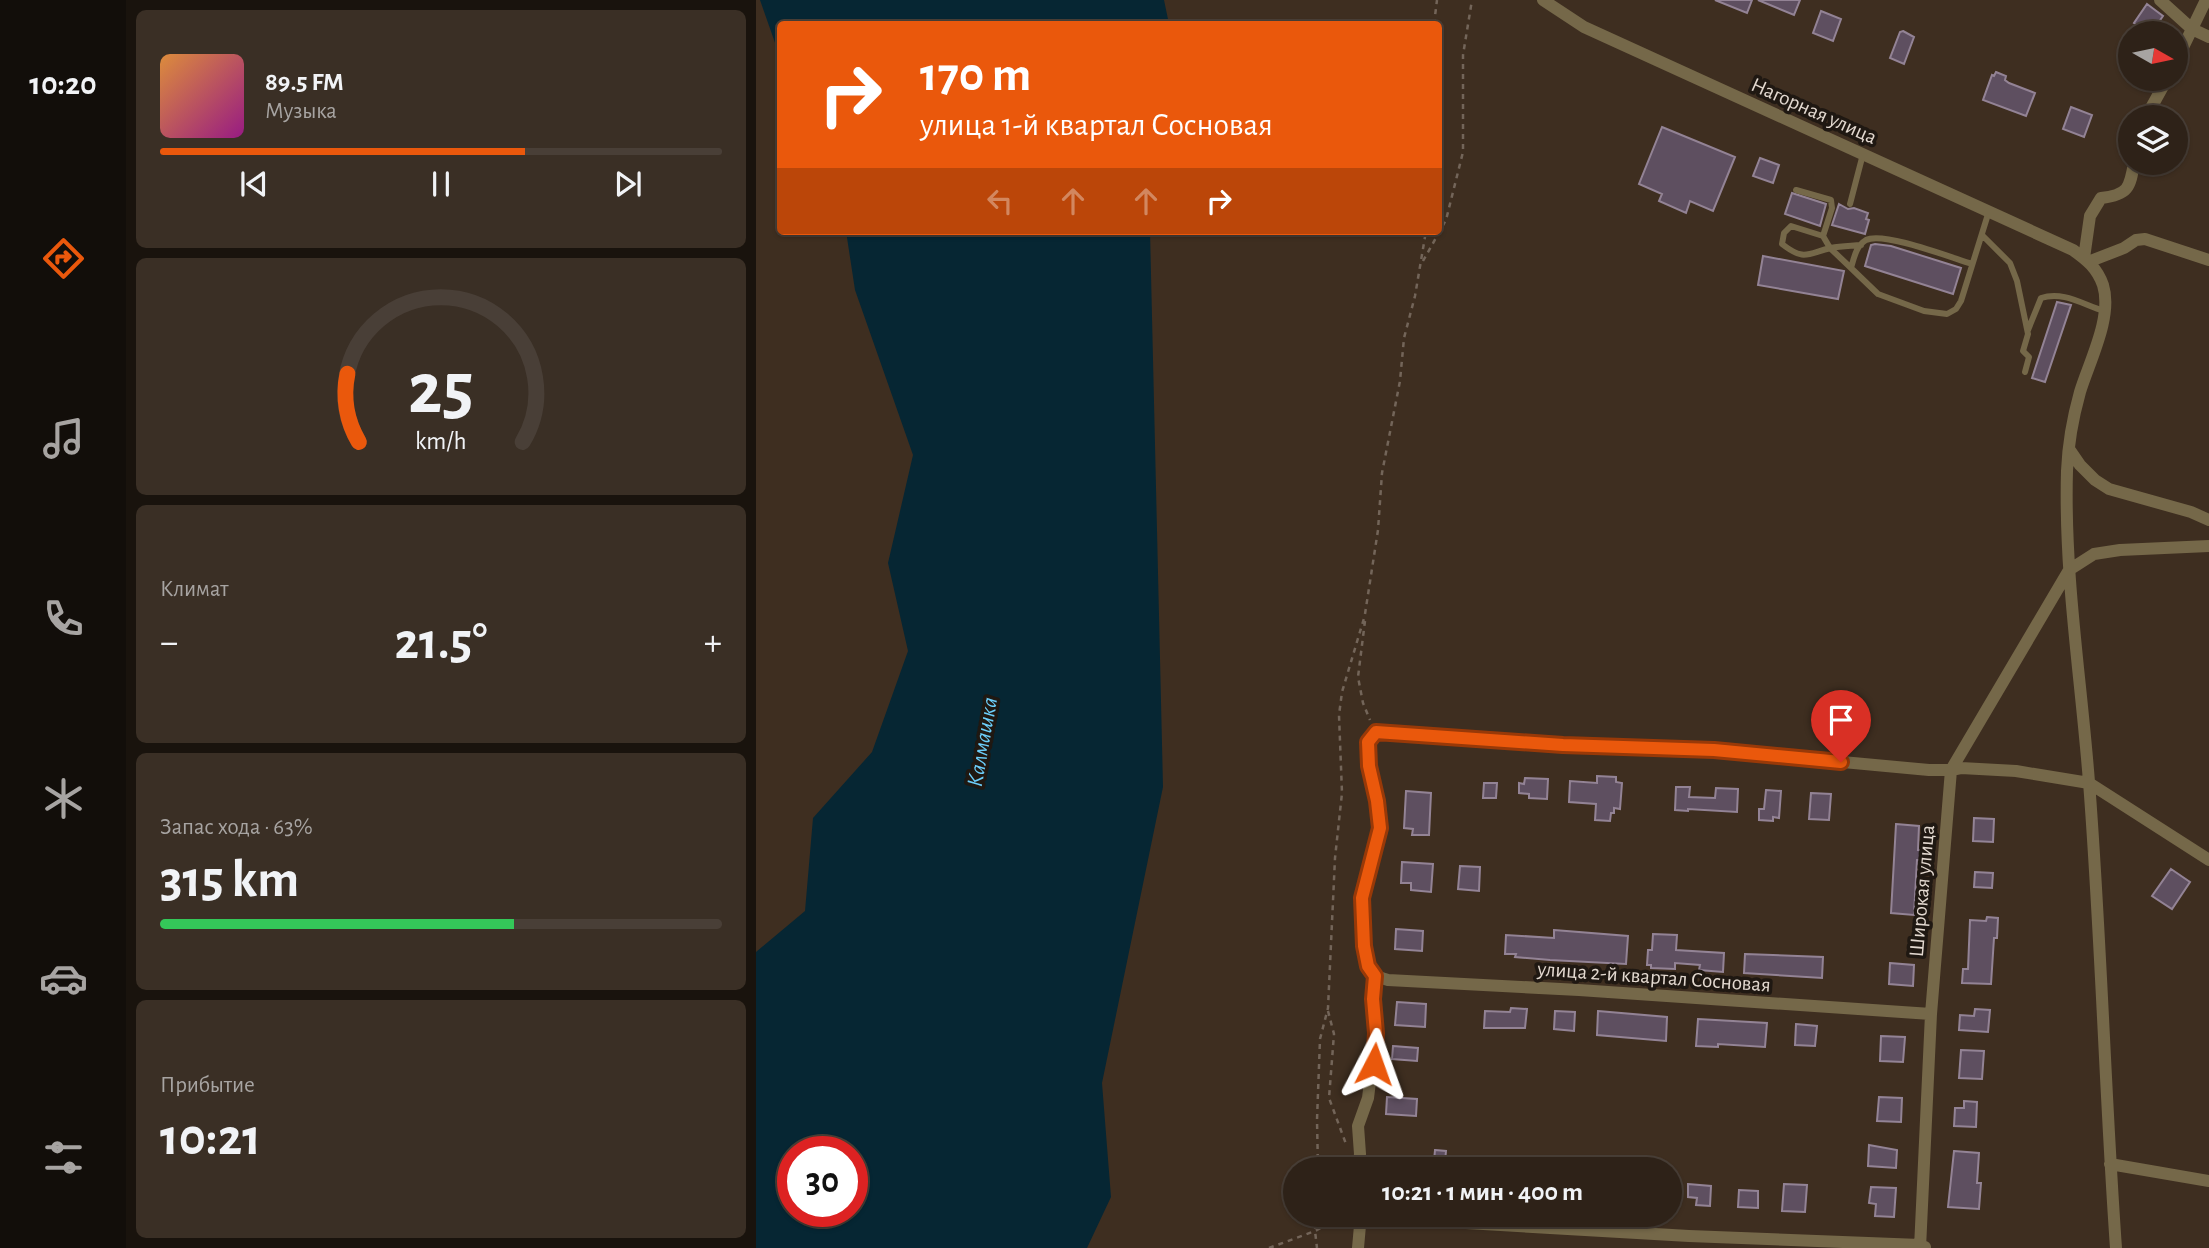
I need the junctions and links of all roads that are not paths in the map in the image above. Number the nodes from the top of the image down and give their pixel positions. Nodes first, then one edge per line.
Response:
1 (1543, 0) edge
2 (2160, 0) edge
3 (2206, 0) edge
4 (2193, 29) junction
5 (2209, 37) edge
6 (2188, 39) edge
7 (1863, 154) junction
8 (2132, 175) edge
9 (1797, 190) dead end
10 (1850, 204) dead end
11 (1989, 211) junction
12 (1982, 235) junction
13 (1823, 236) junction
14 (1861, 245) junction
15 (1830, 248) junction
16 (2086, 260) junction
17 (2209, 260) edge
18 (1972, 264) junction
19 (1851, 268) junction
20 (2104, 311) junction
21 (2027, 332) junction
22 (2025, 372) dead end
23 (2069, 449) junction
24 (2209, 520) edge
25 (2209, 547) edge
26 (2069, 570) junction
27 (1951, 770) junction
28 (2089, 783) junction
29 (2209, 860) edge
30 (1375, 976) junction
31 (1931, 1014) junction
32 (1360, 1157) edge
33 (2110, 1164) junction
34 (2209, 1181) edge
35 (1361, 1227) edge
36 (1500, 1227) edge
37 (1688, 1242) edge
38 (1922, 1247) edge
39 (1358, 1248) edge
40 (2116, 1248) edge

1 - 7 street, Нагорная улица
2 - 4 street
3 - 4 street
4 - 5 street
4 - 6 street
7 - 10 lane
7 - 11 street, Нагорная улица
8 - 16 street
9 - 13 lane
11 - 12 lane
11 - 16 street, Нагорная улица
12 - 18 lane
12 - 21 lane
13 - 15 lane
13 - 15 lane
14 - 15 lane
14 - 18 lane
14 - 19 lane
15 - 19 lane
16 - 17 street
16 - 20 street
18 - 19 lane
20 - 21 lane
20 - 23 street
21 - 22 lane
23 - 24 street
23 - 26 street
25 - 26 street
26 - 27 street, Широкая улица
26 - 28 street
27 - 28 street
27 - 30 street
27 - 31 street, Широкая улица
28 - 29 street
28 - 33 street
30 - 31 street, улица 2-й квартал Сосновая
30 - 32 street
31 - 38 street, Широкая улица
33 - 34 street
33 - 40 street
35 - 39 street
36 - 37 street
37 - 38 street

